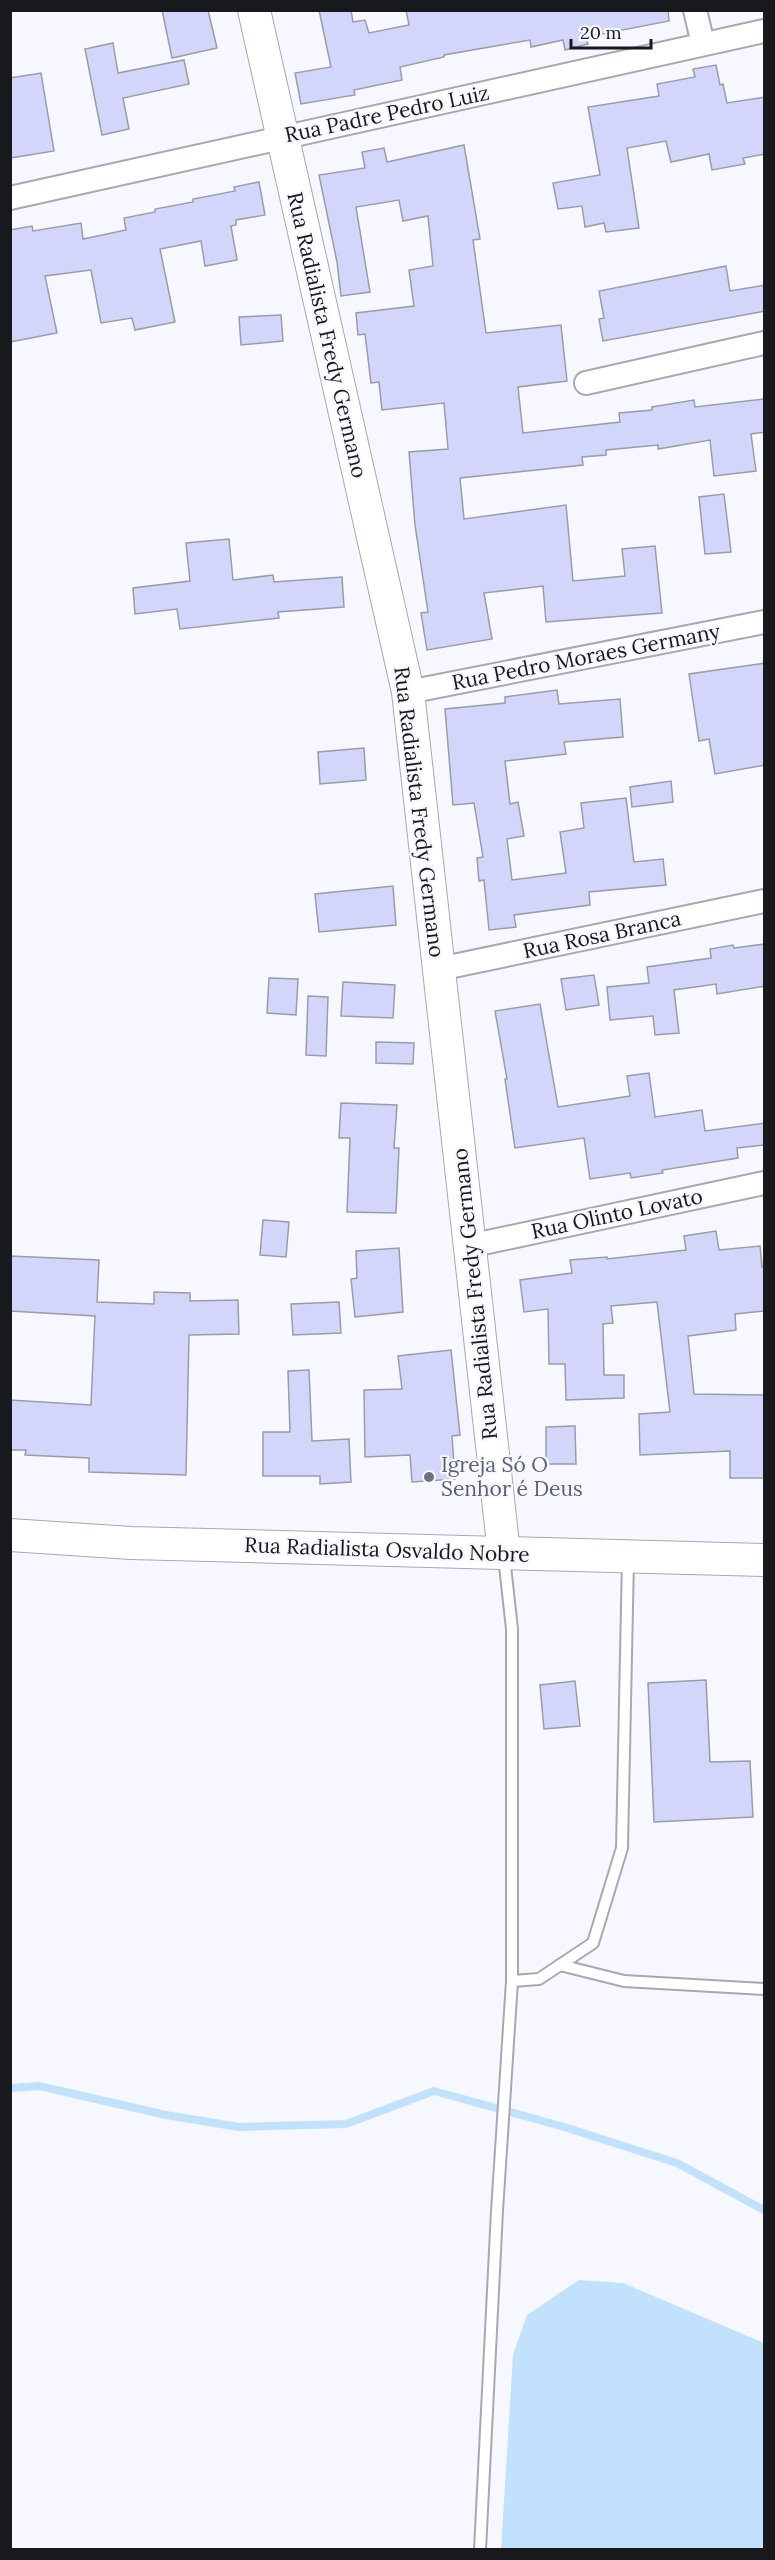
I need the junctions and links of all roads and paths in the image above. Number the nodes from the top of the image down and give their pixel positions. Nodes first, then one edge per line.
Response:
1 (254, 10) edge
2 (695, 10) edge
3 (765, 31) edge
4 (703, 44) junction
5 (282, 137) junction
6 (10, 198) edge
7 (765, 343) edge
8 (586, 383) dead end
9 (765, 622) edge
10 (408, 692) junction
11 (765, 901) edge
12 (439, 969) junction
13 (765, 1183) edge
14 (469, 1246) junction
15 (10, 1535) edge
16 (504, 1553) junction
17 (628, 1556) junction
18 (765, 1560) edge
19 (560, 1965) junction
20 (512, 1981) junction
21 (765, 1989) edge
22 (480, 2550) edge

1 - 5 street, Rua Radialista Fredy Germano
2 - 4 street
3 - 4 street, Rua Padre Pedro Luiz
4 - 5 street, Rua Padre Pedro Luiz
5 - 6 street, Rua Padre Pedro Luiz
5 - 10 street, Rua Radialista Fredy Germano
7 - 8 street
9 - 10 street, Rua Pedro Moraes Germany
10 - 12 street, Rua Radialista Fredy Germano
11 - 12 street, Rua Rosa Branca
12 - 14 street, Rua Radialista Fredy Germano
13 - 14 street, Rua Olinto Lovato
14 - 16 street, Rua Radialista Fredy Germano
15 - 16 street, Rua Radialista Osvaldo Nobre
16 - 17 street, Rua Radialista Osvaldo Nobre
16 - 20 lane
17 - 18 street, Rua Radialista Osvaldo Nobre
17 - 19 lane
19 - 20 lane
19 - 21 lane
20 - 22 lane

